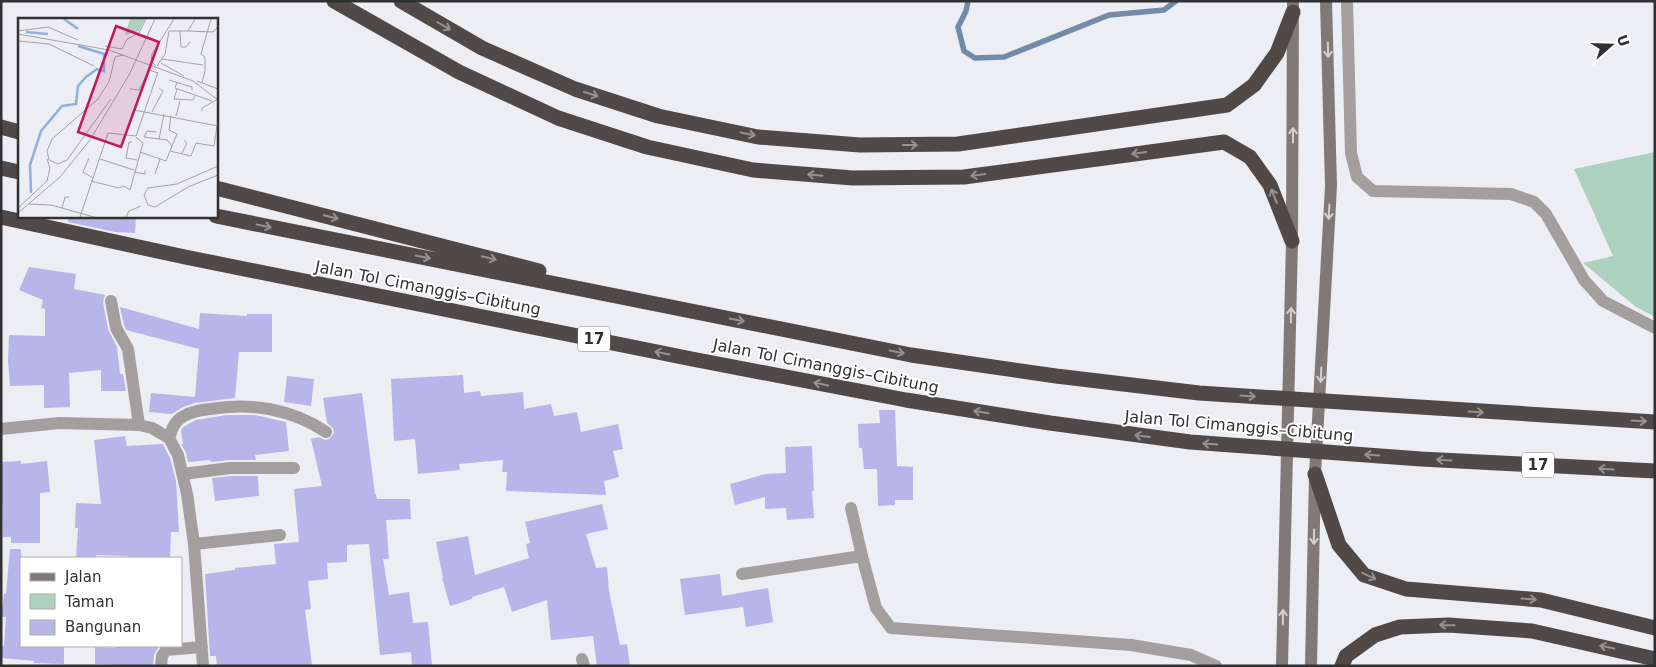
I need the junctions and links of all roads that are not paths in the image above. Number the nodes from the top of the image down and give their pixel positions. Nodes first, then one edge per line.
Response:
1 (334, 1) edge
2 (401, 1) edge
3 (1326, 1) edge
4 (1347, 1) edge
5 (1293, 7) edge
6 (1, 127) edge
7 (18, 132) edge
8 (1, 168) edge
9 (18, 172) edge
10 (218, 189) edge
11 (218, 216) edge
12 (1, 217) edge
13 (1292, 241) junction
14 (111, 301) dead end
15 (704, 313) junction
16 (1655, 328) edge
17 (1288, 399) junction
18 (1655, 422) edge
19 (139, 425) junction
20 (1, 428) edge
21 (326, 432) dead end
22 (169, 438) junction
23 (294, 468) dead end
24 (1655, 472) edge
25 (182, 474) junction
26 (1315, 474) junction
27 (851, 508) dead end
28 (280, 535) dead end
29 (194, 544) junction
30 (862, 556) junction
31 (742, 574) dead end
32 (1655, 628) edge
33 (202, 647) junction
34 (1655, 659) edge
35 (161, 666) edge
36 (203, 666) edge
37 (1216, 666) edge
38 (1282, 666) edge
39 (1311, 666) edge
40 (1342, 666) edge

13 -> 1 highway
2 -> 5 highway
3 -> 26 main road
4 - 16 street
13 -> 5 main road
6 - 7 highway
8 - 9 highway
10 -> 15 highway
11 -> 15 highway, Jalan Tol Cimanggis–Cibitung
24 -> 12 highway, Jalan Tol Cimanggis–Cibitung / 17
17 -> 13 main road
14 - 19 street
15 -> 17 highway, Jalan Tol Cimanggis–Cibitung
17 -> 18 highway, Jalan Tol Cimanggis–Cibitung
38 -> 17 main road
19 - 20 street
19 - 22 street
21 - 22 street
22 - 25 street
23 - 25 street
25 - 29 street
26 -> 32 highway
26 -> 39 main road
27 - 30 street
28 - 29 street
29 - 33 street
30 - 31 street
30 - 37 street
33 - 35 street
33 - 36 street
34 -> 40 highway

